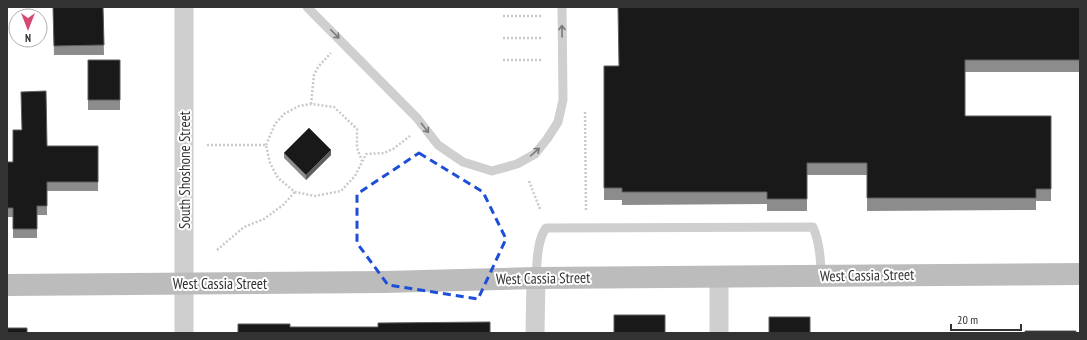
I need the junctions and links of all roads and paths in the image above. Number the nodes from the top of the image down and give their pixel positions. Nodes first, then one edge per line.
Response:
1 (184, 7) edge
2 (307, 7) edge
3 (562, 7) edge
4 (503, 16) dead end
5 (542, 16) dead end
6 (503, 38) dead end
7 (543, 38) dead end
8 (334, 51) dead end
9 (503, 60) dead end
10 (542, 60) dead end
11 (311, 104) junction
12 (585, 112) dead end
13 (411, 136) dead end
14 (207, 145) dead end
15 (266, 145) junction
16 (362, 162) junction
17 (529, 181) dead end
18 (295, 192) junction
19 (540, 209) dead end
20 (586, 215) dead end
21 (217, 250) dead end
22 (1080, 274) edge
23 (719, 276) junction
24 (822, 276) junction
25 (536, 278) junction
26 (184, 284) junction
27 (7, 285) edge
28 (184, 333) edge
29 (535, 333) edge
30 (719, 333) edge

1 - 26 street, South Shoshone Street
2 -> 3 lane
4 - 5 path
6 - 7 path
8 - 11 path
9 - 10 path
11 - 15 path
11 - 16 path
12 - 20 path
13 - 16 path
14 - 15 path
15 - 18 path
16 - 18 path
17 - 19 path
18 - 21 path
22 - 24 street, West Cassia Street
23 - 24 street, West Cassia Street
23 - 25 street, West Cassia Street
23 - 30 street
24 - 25 lane
25 - 26 street, West Cassia Street
25 - 29 street
26 - 27 street, West Cassia Street
26 - 28 street, South Shoshone Street

